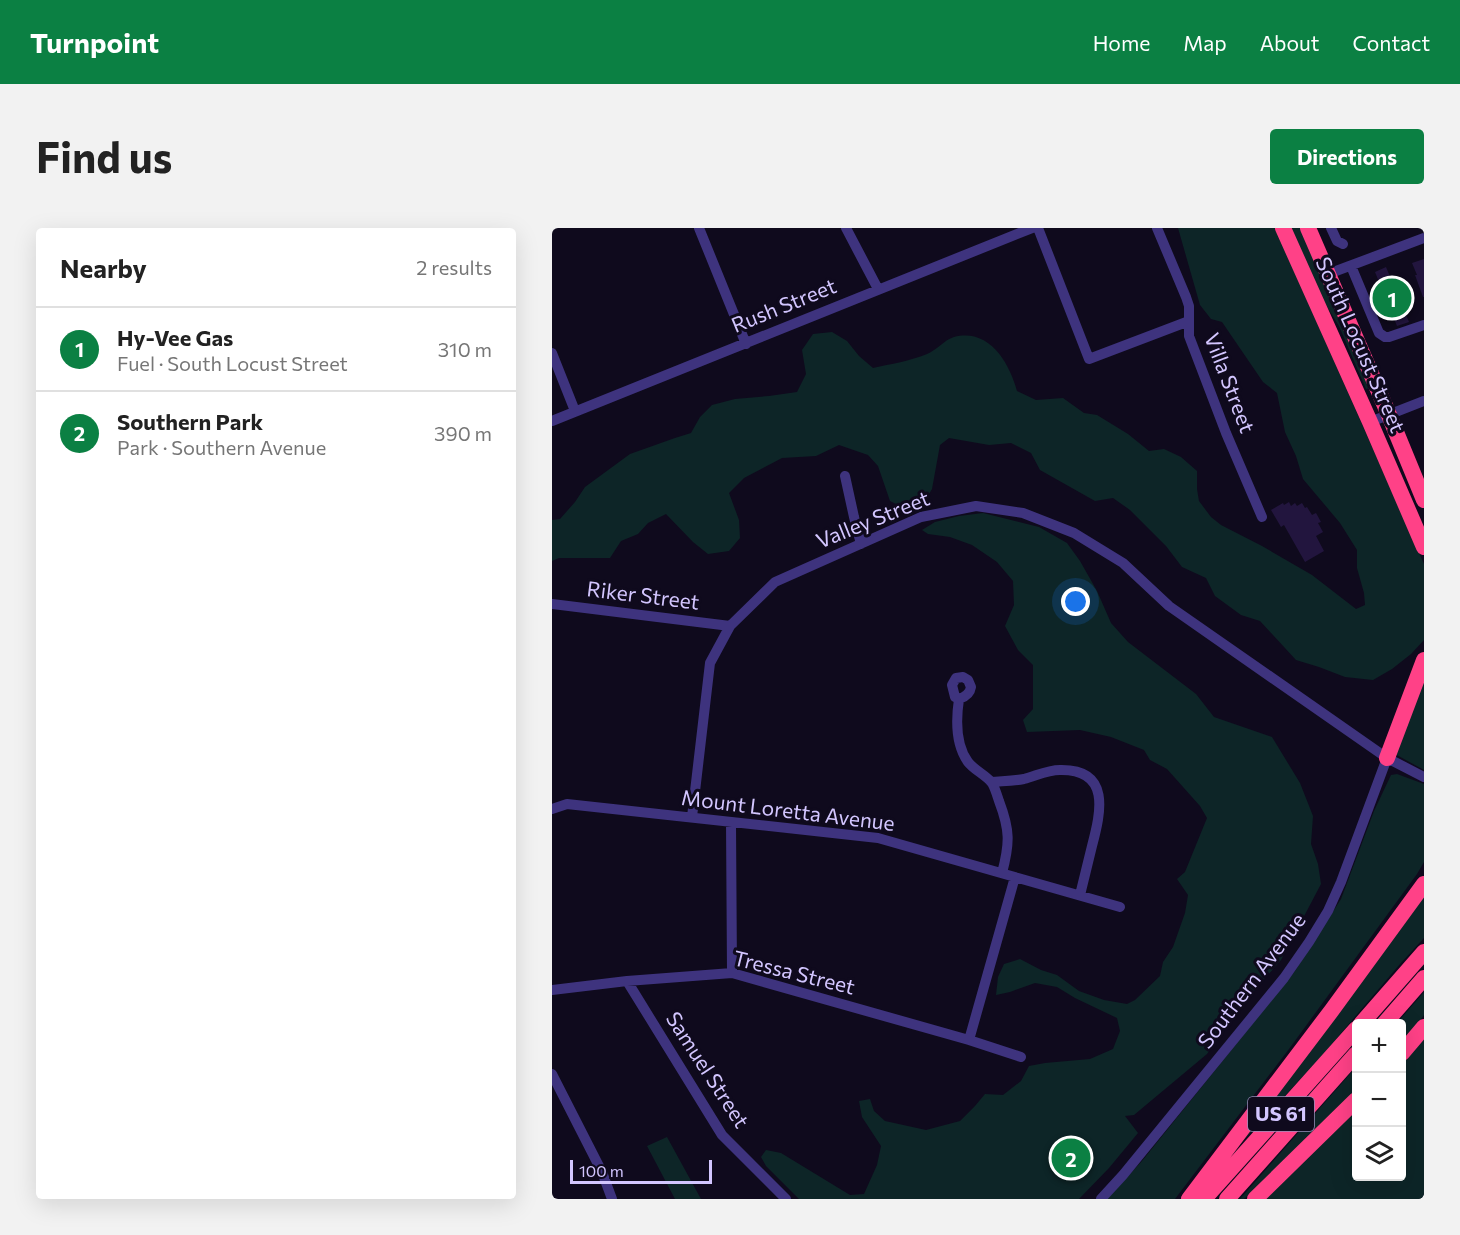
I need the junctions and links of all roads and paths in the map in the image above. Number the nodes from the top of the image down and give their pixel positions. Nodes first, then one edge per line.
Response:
1 (699, 228) edge
2 (846, 228) edge
3 (1032, 228) edge
4 (1038, 228) edge
5 (1157, 228) edge
6 (1283, 228) edge
7 (1308, 228) edge
8 (1331, 228) edge
9 (1424, 238) edge
10 (1343, 244) dead end
11 (1351, 266) junction
12 (1328, 274) junction
13 (878, 289) junction
14 (1188, 321) junction
15 (1424, 325) edge
16 (746, 344) junction
17 (552, 353) edge
18 (1424, 401) edge
19 (575, 411) junction
20 (1389, 415) junction
21 (552, 421) edge
22 (1370, 422) junction
23 (845, 476) dead end
24 (1424, 500) edge
25 (1263, 517) dead end
26 (861, 544) junction
27 (1424, 547) edge
28 (552, 604) edge
29 (730, 626) junction
30 (1424, 660) edge
31 (959, 699) dead end
32 (1387, 758) junction
33 (1424, 777) edge
34 (991, 782) junction
35 (552, 809) edge
36 (692, 817) junction
37 (731, 823) junction
38 (1002, 873) junction
39 (1015, 877) junction
40 (1424, 884) edge
41 (1080, 896) junction
42 (1120, 907) dead end
43 (1424, 952) edge
44 (732, 973) junction
45 (1423, 980) edge
46 (627, 981) junction
47 (552, 990) edge
48 (1365, 1019) edge
49 (1388, 1019) edge
50 (1424, 1027) edge
51 (1352, 1033) edge
52 (969, 1040) junction
53 (1406, 1047) edge
54 (1021, 1057) dead end
55 (1352, 1058) edge
56 (552, 1074) edge
57 (1352, 1104) edge
58 (612, 1199) edge
59 (786, 1199) edge
60 (1101, 1199) edge
61 (1189, 1199) edge
62 (1204, 1199) edge
63 (1227, 1199) edge
64 (1255, 1199) edge

1 - 16 street
2 - 13 street
3 - 13 street, Rush Street
4 - 14 street
5 - 14 street, Villa Street
6 - 22 highway, South Locust Street
7 - 12 highway, South Locust Street
8 - 10 street
9 - 11 street
11 - 12 street
11 - 15 street
12 - 20 highway, South Locust Street
13 - 16 street, Rush Street
14 - 25 street, Villa Street
16 - 19 street, Rush Street
17 - 19 street
18 - 20 street
19 - 21 street, Rush Street
20 - 22 street
20 - 24 highway, South Locust Street
22 - 27 highway, South Locust Street
23 - 26 street
26 - 29 street, Valley Street
26 - 32 street, Valley Street
28 - 29 street, Riker Street
29 - 36 street, Valley Street
30 - 32 highway
31 - 34 street
32 - 33 street, Valley Street
32 - 60 street, Southern Avenue
34 - 38 street
34 - 41 street
35 - 36 street, Mount Loretta Avenue
36 - 37 street, Mount Loretta Avenue
37 - 38 street, Mount Loretta Avenue
37 - 44 street
38 - 39 street, Mount Loretta Avenue
39 - 41 street, Mount Loretta Avenue
39 - 52 street
40 - 61 highway
41 - 42 street, Mount Loretta Avenue
43 - 48 highway
44 - 46 street, Tressa Street
44 - 52 street, Tressa Street
45 - 49 highway
46 - 47 street, Tressa Street
46 - 59 street, Samuel Street
50 - 53 highway
51 - 62 highway, US 61
52 - 54 street, Tressa Street
55 - 63 highway, US 61
56 - 58 street
57 - 64 highway

